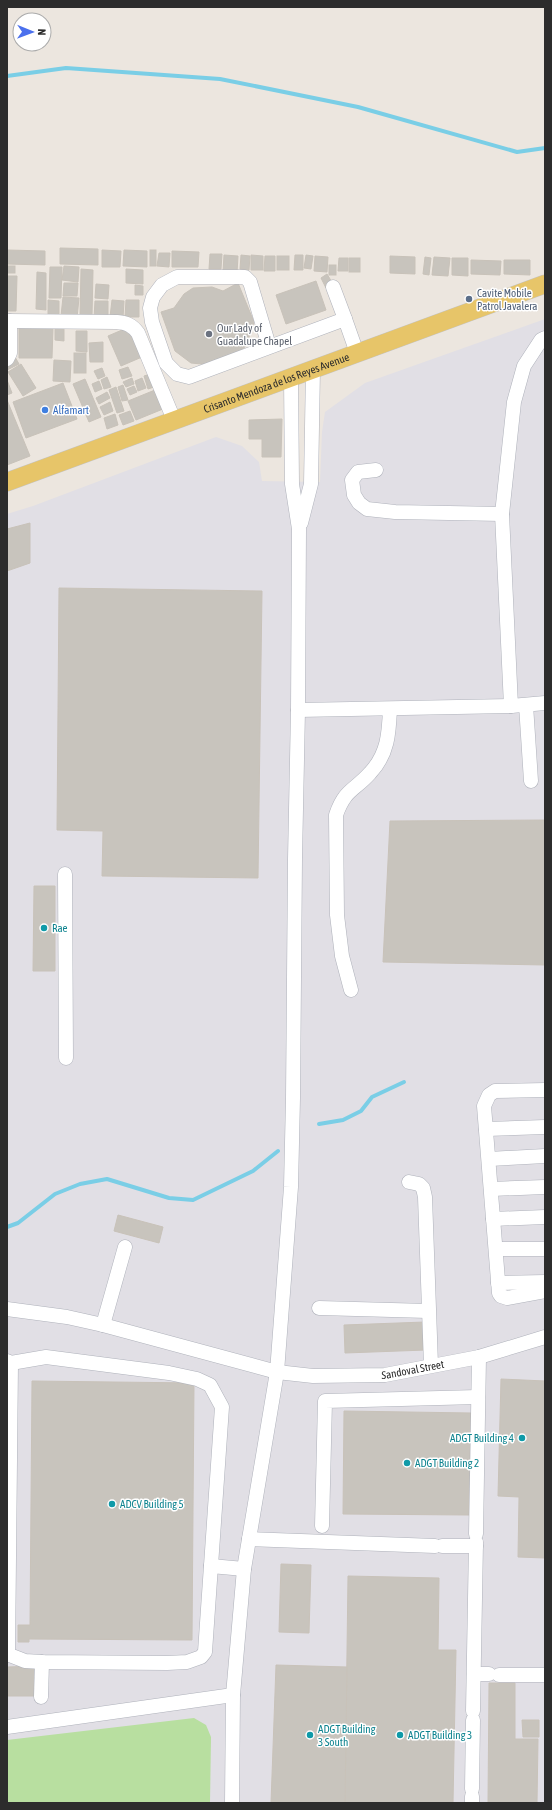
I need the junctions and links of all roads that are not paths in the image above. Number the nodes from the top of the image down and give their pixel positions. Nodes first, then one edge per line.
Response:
1 (545, 284) edge
2 (333, 287) dead end
3 (345, 319) junction
4 (8, 321) edge
5 (545, 338) edge
6 (269, 346) junction
7 (357, 353) junction
8 (7, 359) edge
9 (313, 370) junction
10 (291, 378) junction
11 (174, 420) junction
12 (376, 470) dead end
13 (7, 482) edge
14 (502, 514) junction
15 (299, 529) junction
16 (545, 703) edge
17 (526, 705) junction
18 (511, 706) junction
19 (390, 709) junction
20 (298, 710) junction
21 (531, 781) dead end
22 (65, 874) dead end
23 (351, 990) dead end
24 (66, 1058) dead end
25 (545, 1090) edge
26 (545, 1127) edge
27 (486, 1129) junction
28 (545, 1156) edge
29 (489, 1159) junction
30 (409, 1182) dead end
31 (545, 1187) edge
32 (491, 1189) junction
33 (545, 1217) edge
34 (493, 1219) junction
35 (125, 1247) dead end
36 (496, 1249) junction
37 (545, 1249) edge
38 (545, 1282) edge
39 (498, 1283) junction
40 (545, 1290) edge
41 (319, 1308) dead end
42 (7, 1309) edge
43 (428, 1310) junction
44 (103, 1325) junction
45 (545, 1337) edge
46 (479, 1357) junction
47 (9, 1362) edge
48 (430, 1365) junction
49 (277, 1372) junction
50 (478, 1397) junction
51 (322, 1526) dead end
52 (249, 1539) junction
53 (476, 1540) junction
54 (211, 1566) junction
55 (244, 1569) junction
56 (8, 1631) edge
57 (8, 1654) edge
58 (42, 1662) junction
59 (474, 1674) junction
60 (545, 1675) edge
61 (233, 1695) junction
62 (41, 1697) dead end
63 (7, 1727) edge
64 (472, 1796) edge
65 (232, 1803) edge

1 - 7 main road, Crisanto Mendoza de los Reyes Avenue
2 - 3 street
3 - 6 street
3 - 7 street
4 - 8 street
4 - 11 street
5 - 14 street
6 - 6 street
7 - 9 main road, Crisanto Mendoza de los Reyes Avenue
9 - 10 main road, Crisanto Mendoza de los Reyes Avenue
9 - 15 street
10 - 11 main road, Crisanto Mendoza de los Reyes Avenue
10 - 15 street
11 - 13 main road, Crisanto Mendoza de los Reyes Avenue
12 - 14 street
14 - 18 street
15 - 20 street
16 - 17 street
17 - 18 street
17 - 21 street
18 - 19 street
19 - 20 street
19 - 23 street
20 - 49 street
22 - 24 street
25 - 27 street
26 - 27 street
27 - 29 street
28 - 29 street
29 - 32 street
30 - 43 street
31 - 32 street
32 - 34 street
33 - 34 street
34 - 36 street
35 - 44 street
36 - 37 street
36 - 39 street
38 - 39 street
39 - 40 street
41 - 43 street
42 - 44 street, Sandoval Street
43 - 48 street
44 - 49 street, Sandoval Street
45 - 46 street, Sandoval Street
46 - 48 street, Sandoval Street
46 - 50 street
47 - 54 street
47 - 56 street
48 - 49 street, Sandoval Street
49 - 52 street
50 - 51 street
50 - 53 street
52 - 53 street
52 - 55 street
53 - 59 street
54 - 55 street
54 - 58 street
55 - 61 street
56 - 57 street
57 - 58 street
58 - 62 street
59 - 60 street
59 - 64 street
61 - 63 street
61 - 65 street

